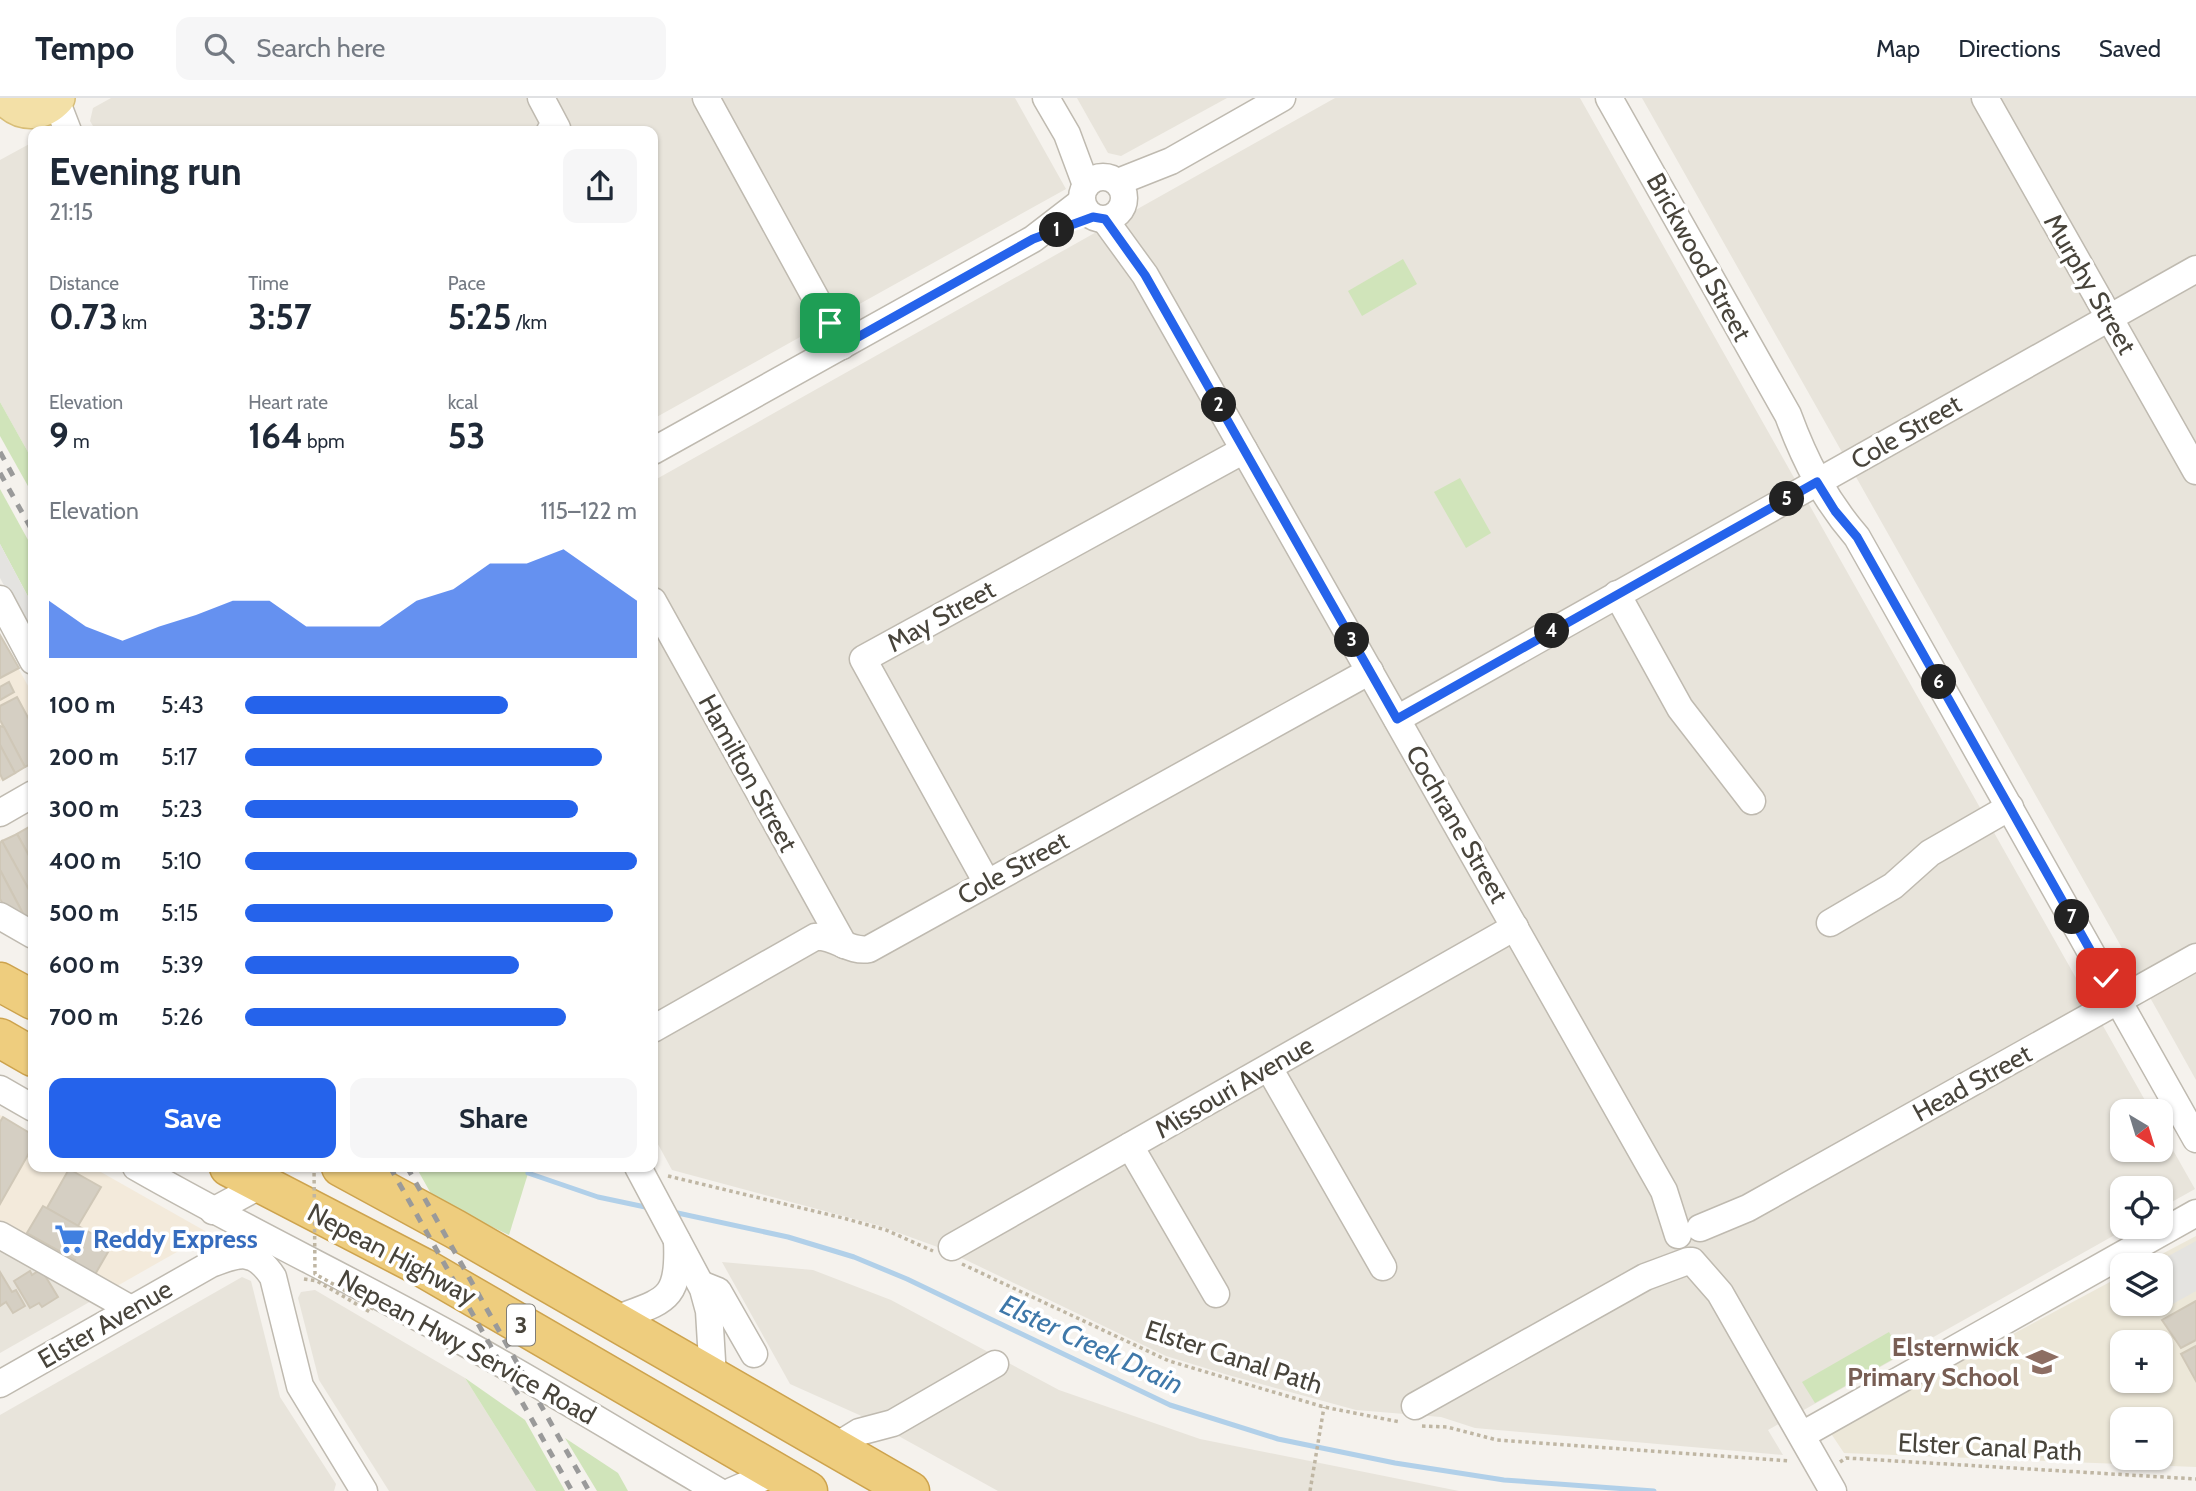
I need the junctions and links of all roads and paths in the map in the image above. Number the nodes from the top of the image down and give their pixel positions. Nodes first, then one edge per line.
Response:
1 (541, 98) edge
2 (706, 98) edge
3 (1046, 98) edge
4 (1282, 98) edge
5 (1609, 98) edge
6 (1985, 98) edge
7 (34, 110) edge
8 (60, 126) edge
9 (556, 126) edge
10 (1104, 199) junction
11 (2196, 269) edge
12 (2109, 317) junction
13 (842, 346) junction
14 (658, 448) edge
15 (1244, 450) junction
16 (2196, 471) edge
17 (1825, 478) junction
18 (1617, 594) junction
19 (0, 599) edge
20 (658, 609) edge
21 (28, 652) edge
22 (1370, 671) junction
23 (1397, 719) junction
24 (28, 797) edge
25 (1752, 801) dead end
26 (2010, 807) junction
27 (0, 813) edge
28 (987, 883) junction
29 (0, 916) edge
30 (1830, 923) dead end
31 (1515, 927) junction
32 (28, 933) edge
33 (844, 945) junction
34 (2196, 957) edge
35 (0, 982) edge
36 (28, 997) edge
37 (2119, 1000) junction
38 (658, 1026) edge
39 (0, 1038) edge
40 (28, 1054) edge
41 (1269, 1068) junction
42 (0, 1089) edge
43 (28, 1105) edge
44 (2196, 1139) edge
45 (1130, 1146) junction
46 (145, 1172) edge
47 (314, 1172) edge
48 (350, 1172) edge
49 (642, 1175) edge
50 (245, 1176) edge
51 (2196, 1213) edge
52 (222, 1216) junction
53 (0, 1235) edge
54 (676, 1238) junction
55 (1694, 1243) junction
56 (949, 1254) junction
57 (211, 1264) junction
58 (301, 1267) junction
59 (1383, 1267) dead end
60 (266, 1268) junction
61 (702, 1285) junction
62 (672, 1288) junction
63 (1216, 1294) dead end
64 (131, 1309) junction
65 (613, 1320) junction
66 (754, 1354) dead end
67 (995, 1364) dead end
68 (713, 1377) junction
69 (0, 1384) edge
70 (1324, 1407) junction
71 (1411, 1418) junction
72 (894, 1423) junction
73 (801, 1427) junction
74 (1801, 1435) junction
75 (833, 1448) junction
76 (868, 1467) junction
77 (776, 1472) junction
78 (1821, 1474) edge
79 (2196, 1479) edge
80 (364, 1491) edge
81 (718, 1491) edge
82 (733, 1491) edge
83 (808, 1491) edge
84 (910, 1491) edge
85 (1310, 1491) edge

1 - 9 street
2 - 13 street
3 - 10 street, Cochrane Street
4 - 10 street
5 - 17 street, Brickwood Street
6 - 12 street, Murphy Street
7 - 8 street
10 - 13 street
10 - 15 street, Cochrane Street
11 - 12 street, Cole Street
12 - 16 street, Murphy Street
12 - 17 street, Cole Street
13 - 14 street
15 - 22 street, Cochrane Street
15 - 28 street, May Street
17 - 18 street, Cole Street
17 - 26 street, Brickwood Street
18 - 23 street, Cole Street
18 - 25 street
19 - 21 street
20 - 33 street, Hamilton Street
22 - 23 street, Cochrane Street
22 - 28 street, Cole Street
23 - 31 street, Cochrane Street
24 - 27 street
26 - 30 street
26 - 37 street, Brickwood Street
28 - 33 street, Cole Street
29 - 32 street
31 - 41 street, Missouri Avenue
31 - 55 street, Cochrane Street
33 - 38 street, Cole Street
34 - 37 street, Head Street
35 - 36 highway
37 - 44 street, Brickwood Street
37 - 55 street, Head Street
39 - 40 highway
41 - 45 street, Missouri Avenue
41 - 59 street
42 - 43 street
45 - 56 street, Missouri Avenue
45 - 63 street
46 - 52 street, Nepean Hwy Service Road
47 - 58 path, bridge
48 - 65 highway, Nepean Highway / 3
49 - 54 street
49 - 56 path, Elster Canal Path
50 - 52 street
50 - 77 highway, Nepean Highway / 3
51 - 74 street
52 - 57 street
52 - 58 street, Nepean Hwy Service Road
53 - 64 street
54 - 61 street
54 - 62 street
55 - 71 street, Head Street
55 - 74 street, Cochrane Street
56 - 70 path, Elster Canal Path
57 - 60 street, Elster Avenue
57 - 64 street, Elster Avenue
58 - 60 street
58 - 81 street, Nepean Hwy Service Road
60 - 80 street
61 - 62 street
61 - 66 street
61 - 68 street
62 - 65 street
64 - 69 street, Elster Avenue
65 - 68 highway, Nepean Highway / 3
67 - 72 street
68 - 73 highway, Nepean Highway / 3
70 - 71 path, Elster Canal Path
70 - 85 path
71 - 78 path, Elster Canal Path
72 - 75 street
72 - 76 street
73 - 75 highway, Nepean Highway / 3
73 - 77 highway
74 - 78 street, Cochrane Street
75 - 76 highway, Nepean Highway / 3
76 - 84 highway, Nepean Highway / 3
77 - 82 street
77 - 83 highway, Nepean Highway / 3
78 - 79 path, Elster Canal Path

